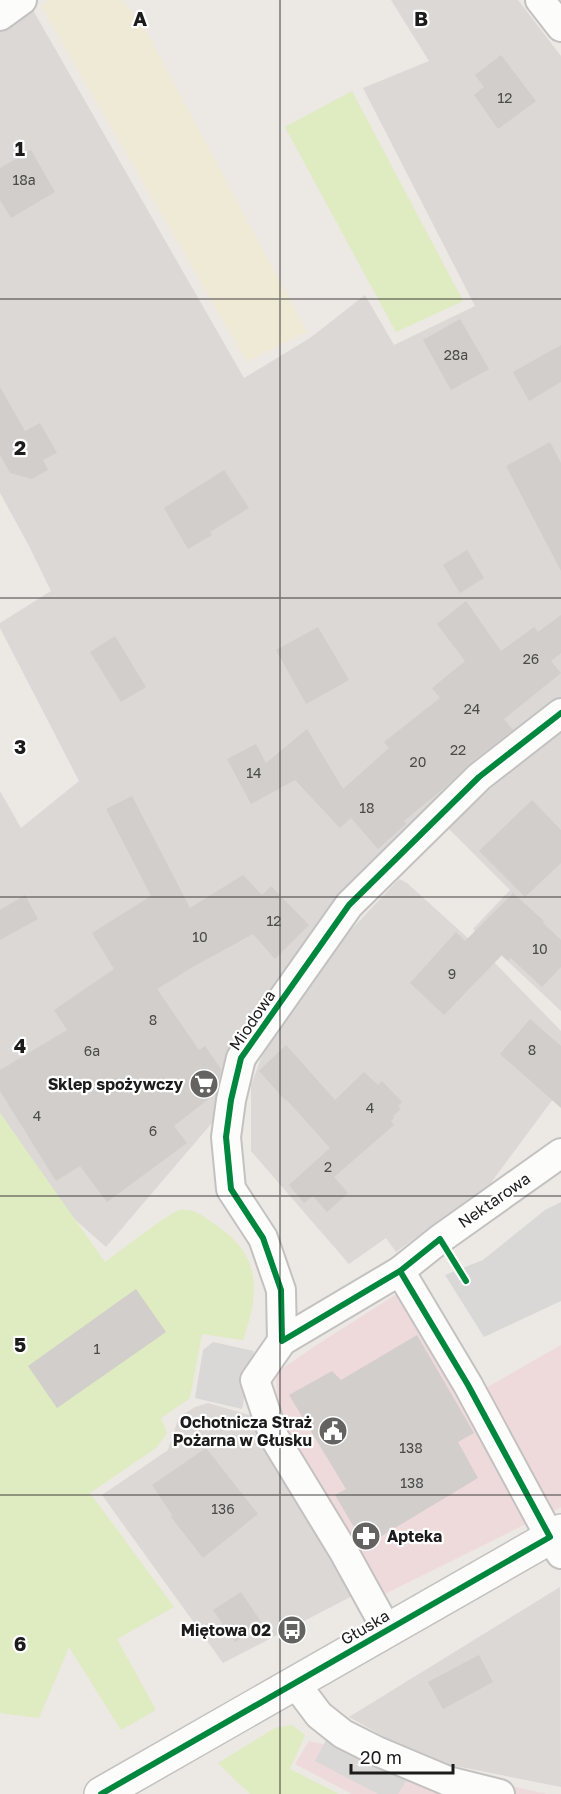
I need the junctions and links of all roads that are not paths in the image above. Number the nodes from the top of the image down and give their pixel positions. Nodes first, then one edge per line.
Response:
1 (22, 0) edge
2 (540, 0) edge
3 (0, 16) edge
4 (561, 27) edge
5 (561, 713) edge
6 (561, 1153) edge
7 (400, 1271) junction
8 (282, 1341) junction
9 (557, 1541) edge
10 (387, 1630) junction
11 (295, 1683) junction
12 (101, 1794) edge
13 (500, 1794) edge

1 - 3 street
2 - 4 street
5 - 8 street, Miodowa
6 - 7 street, Nektarowa
7 - 8 street
7 - 9 street
8 - 10 street
9 - 10 street, Głuska
10 - 11 street, Głuska
11 - 12 street, Głuska
11 - 13 street

